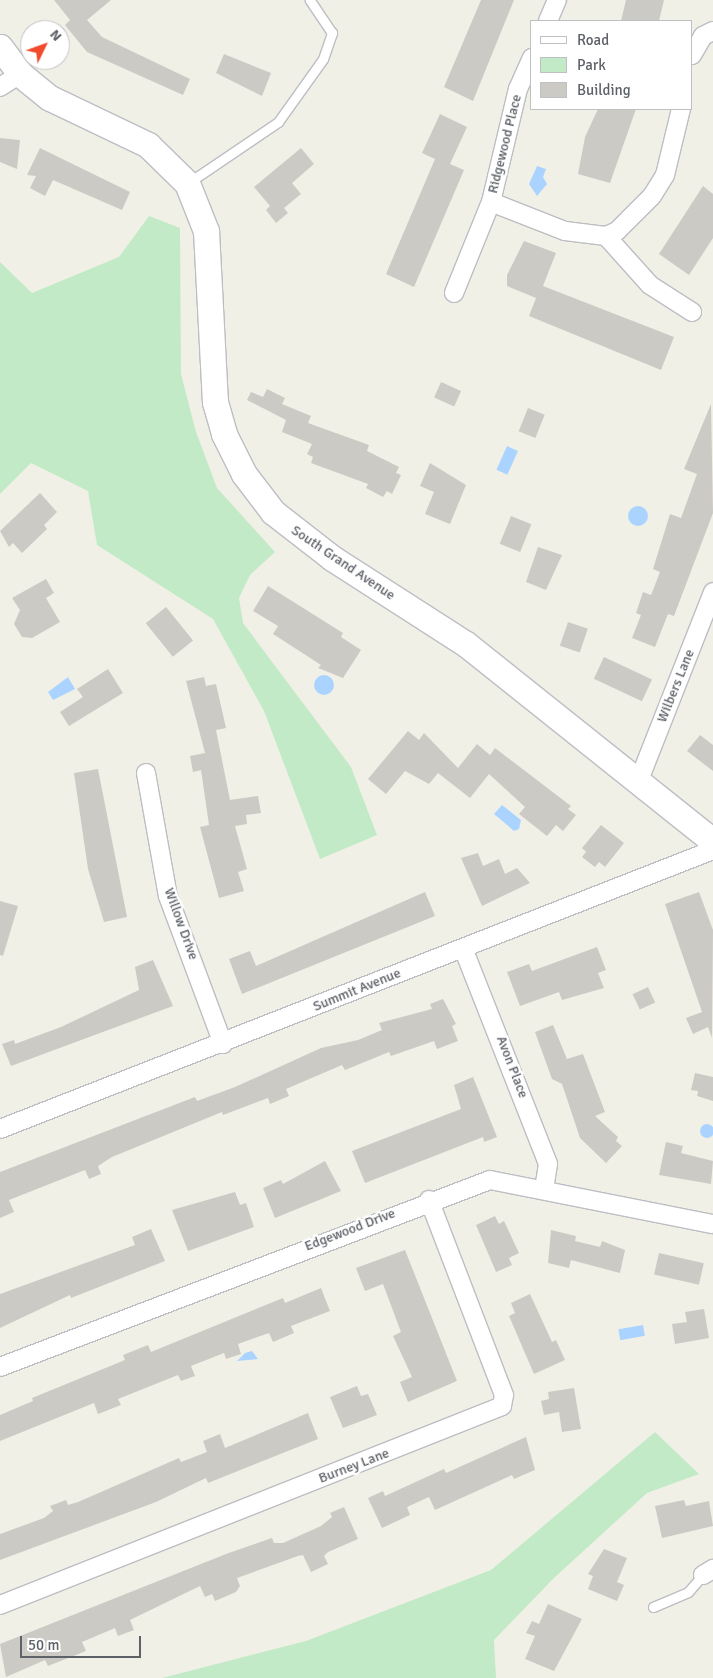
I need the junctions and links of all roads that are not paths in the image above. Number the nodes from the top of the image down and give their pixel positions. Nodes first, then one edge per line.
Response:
1 (310, 0) edge
2 (557, 0) edge
3 (548, 20) edge
4 (713, 31) edge
5 (0, 47) edge
6 (693, 53) edge
7 (530, 62) edge
8 (10, 81) edge
9 (681, 110) edge
10 (187, 183) junction
11 (491, 202) junction
12 (606, 236) junction
13 (454, 293) dead end
14 (692, 312) dead end
15 (713, 592) edge
16 (146, 772) dead end
17 (638, 780) junction
18 (713, 841) edge
19 (713, 850) edge
20 (463, 948) junction
21 (223, 1044) junction
22 (0, 1129) edge
23 (544, 1189) junction
24 (429, 1200) junction
25 (713, 1224) edge
26 (0, 1367) edge
27 (708, 1572) edge
28 (0, 1605) edge
29 (653, 1607) dead end

1 - 10 lane
2 - 3 street
4 - 6 street
5 - 8 main road, South Grand Avenue
7 - 11 street, Ridgewood Place
8 - 10 main road, South Grand Avenue
9 - 12 street
10 - 17 main road, South Grand Avenue
11 - 12 street, Ridgewood Place
11 - 13 street, Ridgewood Place
12 - 14 street
15 - 17 street, Wilbers Lane
16 - 21 street, Willow Drive
17 - 18 main road, South Grand Avenue
19 - 20 street, Summit Avenue
20 - 21 street, Summit Avenue
20 - 23 street, Avon Place
21 - 22 street, Summit Avenue
23 - 24 street, Edgewood Drive
23 - 25 street, Edgewood Drive
24 - 26 street, Edgewood Drive
24 - 28 street, Burney Lane
27 - 29 lane

